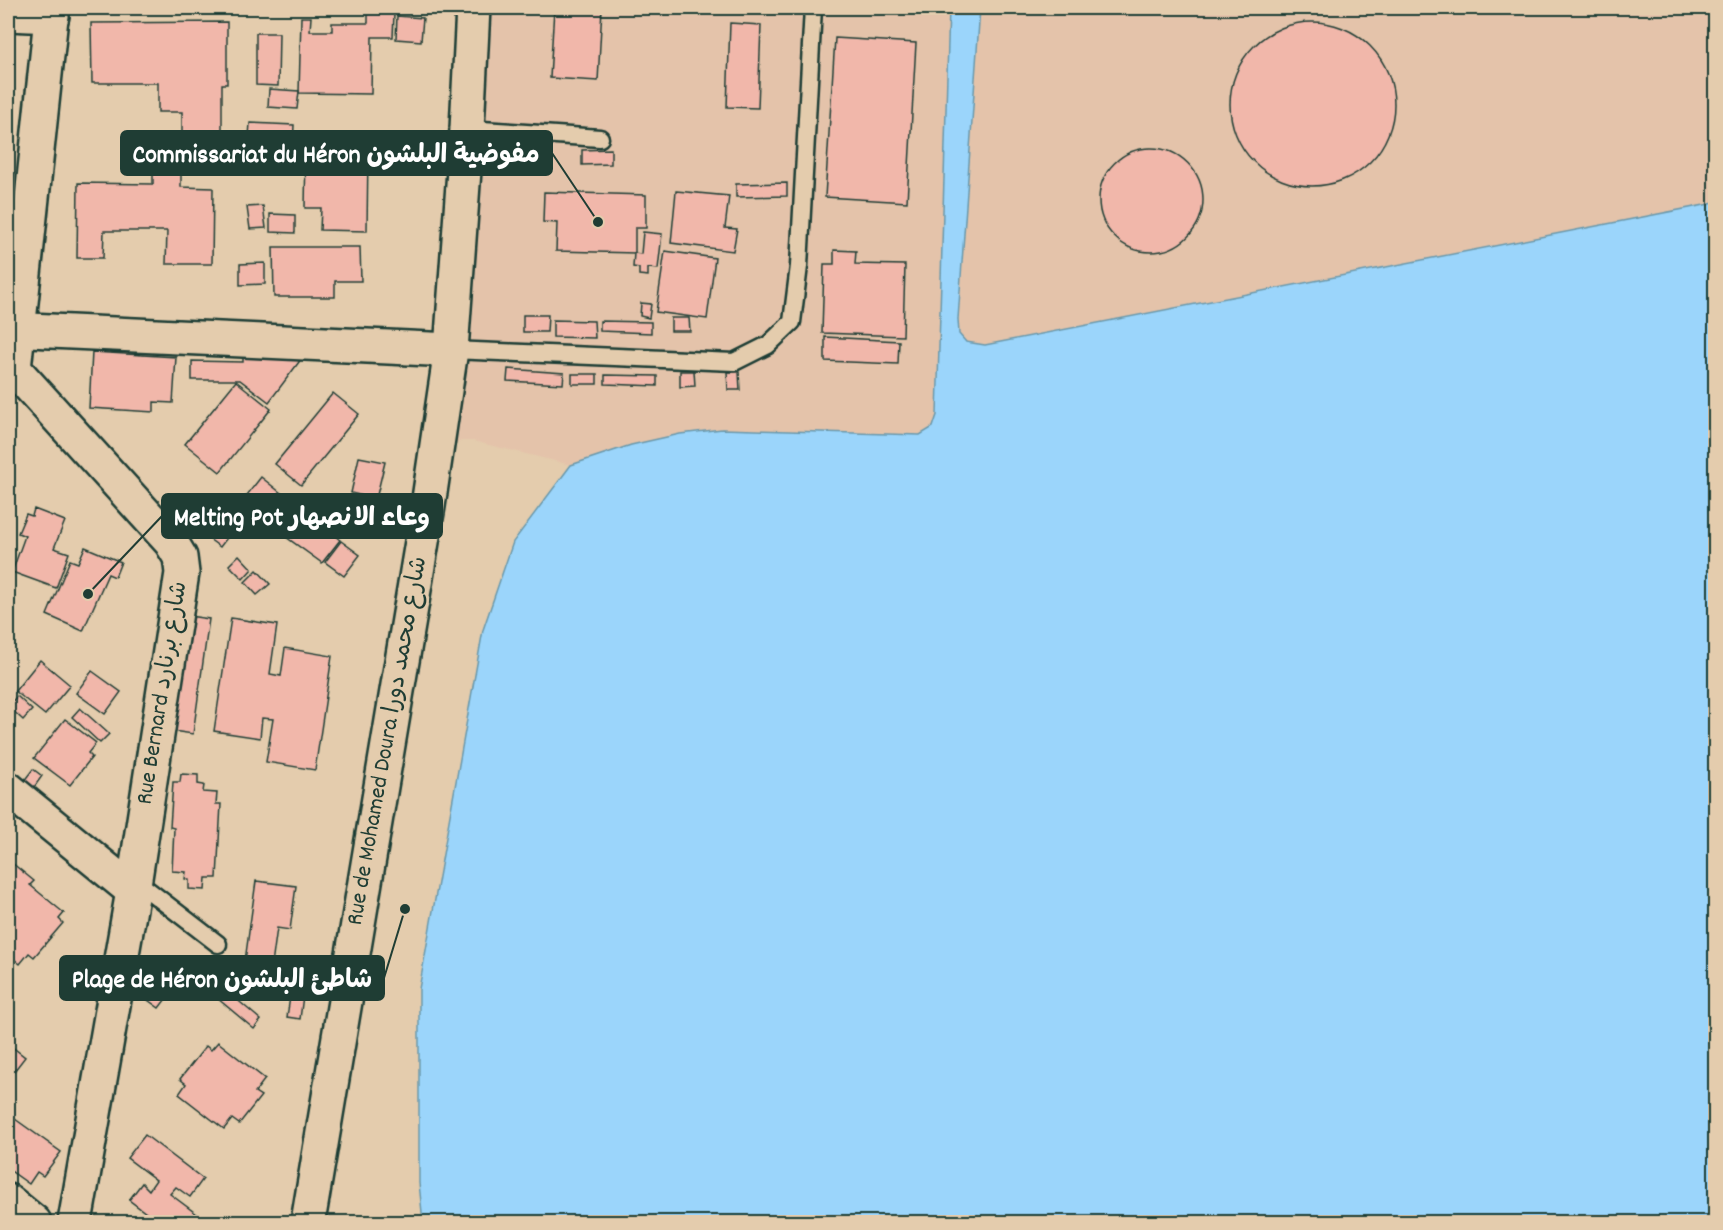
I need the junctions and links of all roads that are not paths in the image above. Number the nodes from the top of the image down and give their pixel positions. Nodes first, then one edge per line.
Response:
1 (473, 8) edge
2 (813, 8) edge
3 (52, 12) edge
4 (8, 14) edge
5 (467, 129) junction
6 (600, 138) dead end
7 (14, 329) edge
8 (451, 350) junction
9 (11, 367) edge
10 (8, 789) edge
11 (134, 885) junction
12 (218, 944) dead end
13 (8, 1201) edge
14 (34, 1222) edge
15 (75, 1222) edge
16 (308, 1222) edge

1 - 5 street, Rue de Mohamed Doura شارع محمد دورا
2 - 8 lane
3 - 4 street
3 - 7 street, Rue Bernard شارع برنارد
5 - 6 lane
5 - 8 street, Rue de Mohamed Doura شارع محمد دورا
7 - 8 street
7 - 9 street, Rue Bernard شارع برنارد
8 - 16 street, Rue de Mohamed Doura شارع محمد دورا
9 - 11 street, Rue Bernard شارع برنارد
10 - 11 street
11 - 12 lane
11 - 15 street, Rue Bernard شارع برنارد
13 - 14 street

